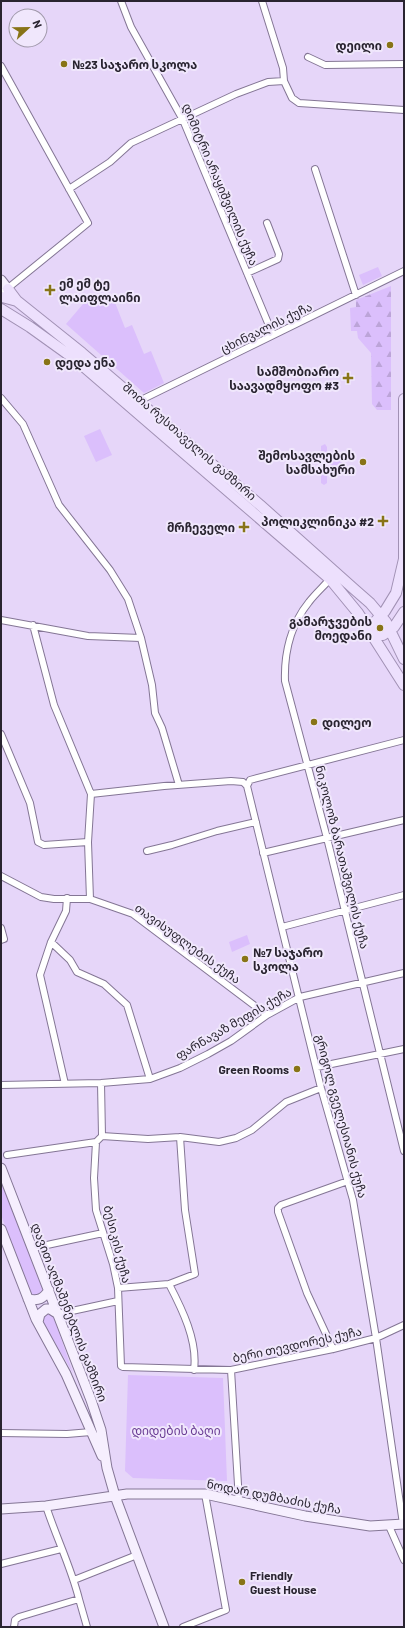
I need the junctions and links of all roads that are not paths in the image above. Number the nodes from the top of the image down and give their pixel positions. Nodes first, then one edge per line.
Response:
1 (121, 1) edge
2 (262, 1) edge
3 (308, 57) dead end
4 (404, 64) edge
5 (1, 66) edge
6 (284, 81) junction
7 (404, 110) edge
8 (183, 120) junction
9 (315, 169) dead end
10 (69, 189) junction
11 (267, 224) dead end
12 (404, 271) edge
13 (247, 273) junction
14 (1, 280) edge
15 (3, 294) edge
16 (356, 294) junction
17 (1, 309) edge
18 (273, 335) junction
19 (1, 398) edge
20 (404, 398) edge
21 (137, 402) junction
22 (404, 560) edge
23 (330, 579) junction
24 (404, 612) edge
25 (381, 615) junction
26 (1, 620) edge
27 (33, 625) junction
28 (390, 629) junction
29 (373, 633) junction
30 (141, 638) junction
31 (404, 660) edge
32 (404, 685) edge
33 (1, 734) edge
34 (404, 740) edge
35 (308, 764) junction
36 (179, 785) junction
37 (247, 786) junction
38 (91, 794) junction
39 (404, 820) edge
40 (256, 822) junction
41 (327, 838) junction
42 (88, 842) junction
43 (147, 852) dead end
44 (263, 853) junction
45 (1, 876) edge
46 (404, 895) edge
47 (67, 898) junction
48 (90, 899) junction
49 (345, 911) junction
50 (282, 926) junction
51 (1, 928) edge
52 (1, 940) edge
53 (51, 942) junction
54 (404, 973) edge
55 (362, 983) junction
56 (300, 997) junction
57 (267, 1015) junction
58 (404, 1049) edge
59 (380, 1055) junction
60 (317, 1068) junction
61 (150, 1079) junction
62 (101, 1083) junction
63 (65, 1084) junction
64 (1, 1085) edge
65 (321, 1088) junction
66 (102, 1136) junction
67 (180, 1137) junction
68 (96, 1142) junction
69 (404, 1151) edge
70 (7, 1154) dead end
71 (1, 1168) edge
72 (348, 1181) junction
73 (1, 1229) edge
74 (103, 1233) junction
75 (4, 1246) edge
76 (33, 1248) junction
77 (169, 1284) junction
78 (118, 1288) junction
79 (49, 1290) junction
80 (28, 1299) junction
81 (118, 1301) junction
82 (58, 1314) junction
83 (38, 1322) junction
84 (404, 1325) edge
85 (376, 1338) junction
86 (333, 1349) junction
87 (121, 1366) joint
88 (194, 1370) junction
89 (230, 1370) junction
90 (91, 1432) junction
91 (1, 1433) edge
92 (108, 1468) junction
93 (205, 1494) junction
94 (115, 1496) junction
95 (239, 1501) junction
96 (46, 1506) junction
97 (1, 1509) edge
98 (404, 1524) edge
99 (389, 1526) junction
100 (61, 1549) junction
101 (137, 1555) junction
102 (404, 1560) edge
103 (1, 1564) edge
104 (74, 1580) junction
105 (79, 1599) junction
106 (14, 1627) edge
107 (87, 1627) edge
108 (164, 1627) edge
109 (183, 1627) edge

1 - 8 street, დიმიტრი არაყიშვილის ქუჩა
2 - 6 street
3 - 4 street
5 - 10 street
6 - 7 street
6 - 8 street
8 - 10 street
8 - 13 street, დიმიტრი არაყიშვილის ქუჩა
9 - 16 street
10 - 15 street
11 - 13 street
12 - 16 street, ცხინვალის ქუჩა
13 - 18 street, დიმიტრი არაყიშვილის ქუჩა
14 - 15 main road
15 - 21 main road, შოთა რუსთაველის გამზირი
16 - 18 street, ცხინვალის ქუჩა
17 - 23 main road, შოთა რუსთაველის გამზირი
18 - 21 street, ცხინვალის ქუჩა
19 - 30 street
20 - 22 main road
21 - 25 main road, შოთა რუსთაველის გამზირი
22 - 25 main road
23 - 29 main road, შოთა რუსთაველის გამზირი
23 - 35 street, ნიკოლოზ ბარათაშვილის ქუჩა
24 - 28 main road
25 - 28 main road, შოთა რუსთაველის გამზირი
25 - 29 main road
26 - 27 street
27 - 30 street
27 - 38 street
28 - 29 main road
28 - 31 main road, შოთა რუსთაველის გამზირი
29 - 32 main road, შოთა რუსთაველის გამზირი
30 - 36 street
33 - 42 street
34 - 35 street
35 - 37 street
35 - 41 street, ნიკოლოზ ბარათაშვილის ქუჩა
36 - 37 street
36 - 38 street
37 - 40 street, გრიგოლ გველესიანის ქუჩა
38 - 42 street
39 - 41 street
40 - 43 street
40 - 44 street, გრიგოლ გველესიანის ქუჩა
41 - 44 street
41 - 49 street, ნიკოლოზ ბარათაშვილის ქუჩა
42 - 48 street
44 - 50 street, გრიგოლ გველესიანის ქუჩა
45 - 47 street, თავისუფლების ქუჩა
46 - 49 street
47 - 48 street, თავისუფლების ქუჩა
47 - 53 street
48 - 57 street, თავისუფლების ქუჩა
49 - 50 street
49 - 55 street, ნიკოლოზ ბარათაშვილის ქუჩა
50 - 56 street, გრიგოლ გველესიანის ქუჩა
51 - 52 street
53 - 61 street
53 - 63 street
54 - 55 street, ფარნავაზ მეფის ქუჩა
55 - 56 street, ფარნავაზ მეფის ქუჩა
55 - 59 street, ნიკოლოზ ბარათაშვილის ქუჩა
56 - 57 street, ფარნავაზ მეფის ქუჩა
56 - 60 street, გრიგოლ გველესიანის ქუჩა
57 - 61 street, ფარნავაზ მეფის ქუჩა
58 - 59 street
59 - 60 street
59 - 69 street, ნიკოლოზ ბარათაშვილის ქუჩა
60 - 65 street, გრიგოლ გველესიანის ქუჩა
61 - 62 street, ფარნავაზ მეფის ქუჩა
62 - 63 street, ფარნავაზ მეფის ქუჩა
62 - 66 street
63 - 64 street, ფარნავაზ მეფის ქუჩა
65 - 67 street
65 - 72 street, გრიგოლ გველესიანის ქუჩა
66 - 67 street
66 - 68 street
67 - 77 street
68 - 70 street
68 - 74 street, ბესიკის ქუჩა
71 - 76 main road, დავით აღმაშენებლის გამზირი
72 - 85 street, გრიგოლ გველესიანის ქუჩა
72 - 86 street
73 - 75 main road, დავით აღმაშენებლის გამზირი
74 - 76 street
74 - 78 street, ბესიკის ქუჩა
75 - 80 main road, დავით აღმაშენებლის გამზირი
76 - 79 main road, დავით აღმაშენებლის გამზირი
77 - 78 street
77 - 88 street
78 - 81 street, ბესიკის ქუჩა
79 - 80 main road
79 - 82 main road, დავით აღმაშენებლის გამზირი
80 - 83 main road, დავით აღმაშენებლის გამზირი
81 - 82 street
81 - 87 street, ბესიკის ქუჩა
82 - 83 main road
82 - 92 main road, დავით აღმაშენებლის გამზირი
83 - 90 main road, დავით აღმაშენებლის გამზირი
84 - 85 street, ბერი თევდორეს ქუჩა
85 - 86 street, ბერი თევდორეს ქუჩა
85 - 98 street, გრიგოლ გველესიანის ქუჩა
86 - 89 street, ბერი თევდორეს ქუჩა
87 - 88 street, ბერი თევდორეს ქუჩა
88 - 89 street, ბერი თევდორეს ქუჩა
89 - 95 street
90 - 91 street
90 - 92 main road, დავით აღმაშენებლის გამზირი
92 - 94 main road, დავით აღმაშენებლის გამზირი
93 - 94 main road, ნოდარ დუმბაძის ქუჩა
93 - 95 main road, ნოდარ დუმბაძის ქუჩა
93 - 109 street
94 - 96 main road, ნოდარ დუმბაძის ქუჩა
94 - 101 main road, დავით აღმაშენებლის გამზირი
95 - 99 main road, ნოდარ დუმბაძის ქუჩა
96 - 97 main road, ნოდარ დუმბაძის ქუჩა
96 - 100 street
98 - 99 main road, ნოდარ დუმბაძის ქუჩა
99 - 102 street
100 - 103 street
100 - 104 street
101 - 104 street
101 - 108 main road, დავით აღმაშენებლის გამზირი
104 - 105 street
105 - 106 street
105 - 107 street

